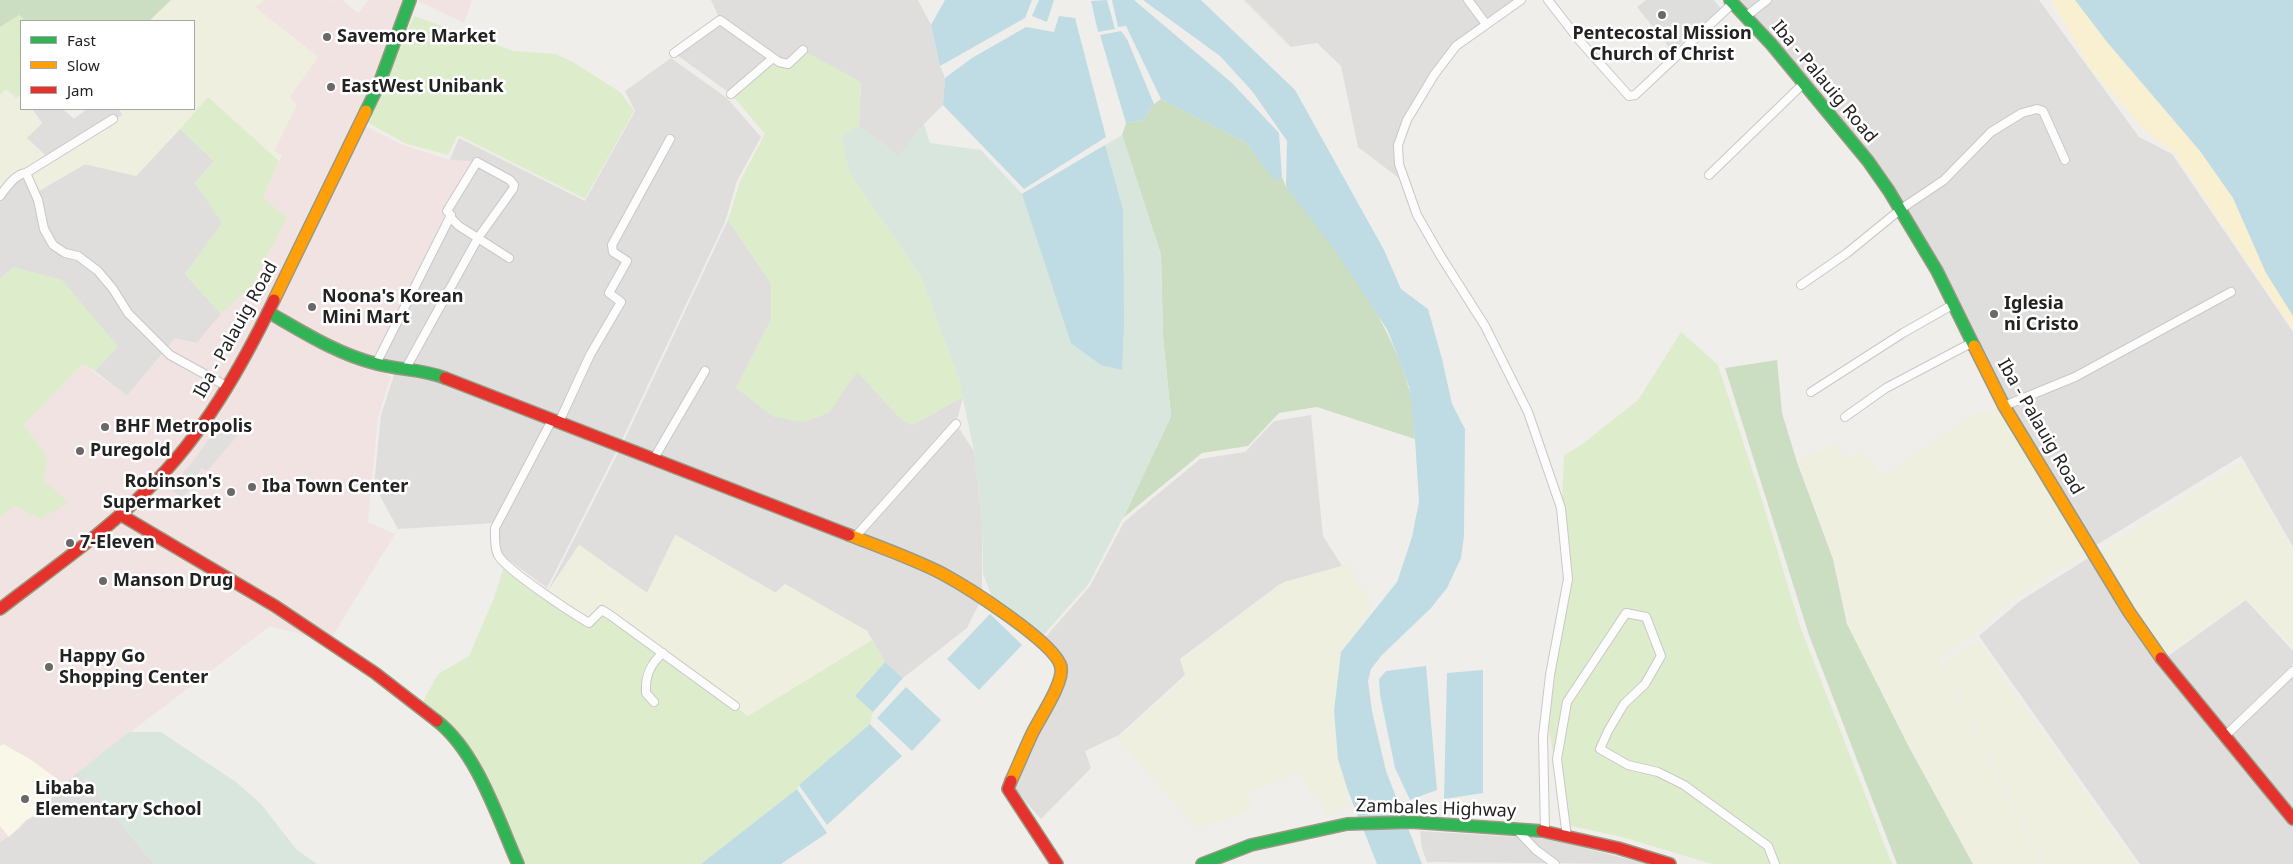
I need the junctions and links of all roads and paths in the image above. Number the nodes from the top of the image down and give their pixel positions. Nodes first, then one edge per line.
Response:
1 (410, 0) edge
2 (1468, 0) edge
3 (1521, 0) edge
4 (1548, 0) edge
5 (1767, 0) edge
6 (1732, 2) edge
7 (1745, 17) junction
8 (1486, 24) junction
9 (803, 50) dead end
10 (674, 53) dead end
11 (773, 58) junction
12 (1803, 84) junction
13 (731, 94) dead end
14 (113, 119) dead end
15 (670, 139) dead end
16 (2065, 160) dead end
17 (26, 174) junction
18 (1709, 175) dead end
19 (0, 196) edge
20 (1901, 209) junction
21 (450, 217) junction
22 (478, 238) junction
23 (510, 258) dead end
24 (1802, 285) dead end
25 (2231, 292) dead end
26 (1954, 304) junction
27 (268, 312) junction
28 (1973, 342) junction
29 (376, 364) junction
30 (406, 368) junction
31 (705, 371) dead end
32 (228, 387) junction
33 (1810, 392) dead end
34 (2004, 406) junction
35 (1844, 417) dead end
36 (556, 421) junction
37 (956, 424) dead end
38 (653, 460) junction
39 (121, 515) junction
40 (855, 537) junction
41 (0, 609) edge
42 (664, 653) junction
43 (2293, 671) edge
44 (654, 702) dead end
45 (735, 706) dead end
46 (2225, 736) junction
47 (2293, 819) edge
48 (1516, 828) junction
49 (1545, 831) junction
50 (1567, 837) junction
51 (518, 864) edge
52 (1057, 864) edge
53 (1202, 864) edge
54 (1554, 864) edge
55 (1670, 864) edge
56 (1775, 864) edge

1 - 27 main road, Iba - Palauig Road
2 - 8 street
3 - 8 street
4 - 6 street
5 - 7 street
6 - 7 main road, Iba - Palauig Road
7 - 12 main road, Iba - Palauig Road
8 - 49 street
9 - 11 street
10 - 11 street
11 - 13 street
12 - 18 street
12 - 20 main road, Iba - Palauig Road
14 - 17 street
15 - 36 street
16 - 20 street
17 - 19 street
17 - 32 street
20 - 24 street
20 - 26 main road, Iba - Palauig Road
21 - 22 street
21 - 22 street
21 - 29 street
22 - 23 street
22 - 30 street
25 - 34 street
26 - 28 main road, Iba - Palauig Road
26 - 33 street
27 - 29 main road
27 - 32 main road, Iba - Palauig Road
28 - 34 main road, Iba - Palauig Road
28 - 35 street
29 - 30 main road
30 - 36 main road
31 - 38 street
32 - 39 main road, Iba - Palauig Road
34 - 46 main road, Iba - Palauig Road
36 - 38 main road
36 - 42 street
37 - 40 street
38 - 40 main road
39 - 41 main road, Iba - Palauig Road
39 - 51 main road
40 - 52 main road
42 - 44 street
42 - 45 street
43 - 46 street
46 - 47 main road, Iba - Palauig Road
48 - 49 main road, Zambales Highway
48 - 53 main road, Zambales Highway
48 - 54 street
49 - 50 main road, Zambales Highway
50 - 55 main road, Zambales Highway
50 - 56 street

